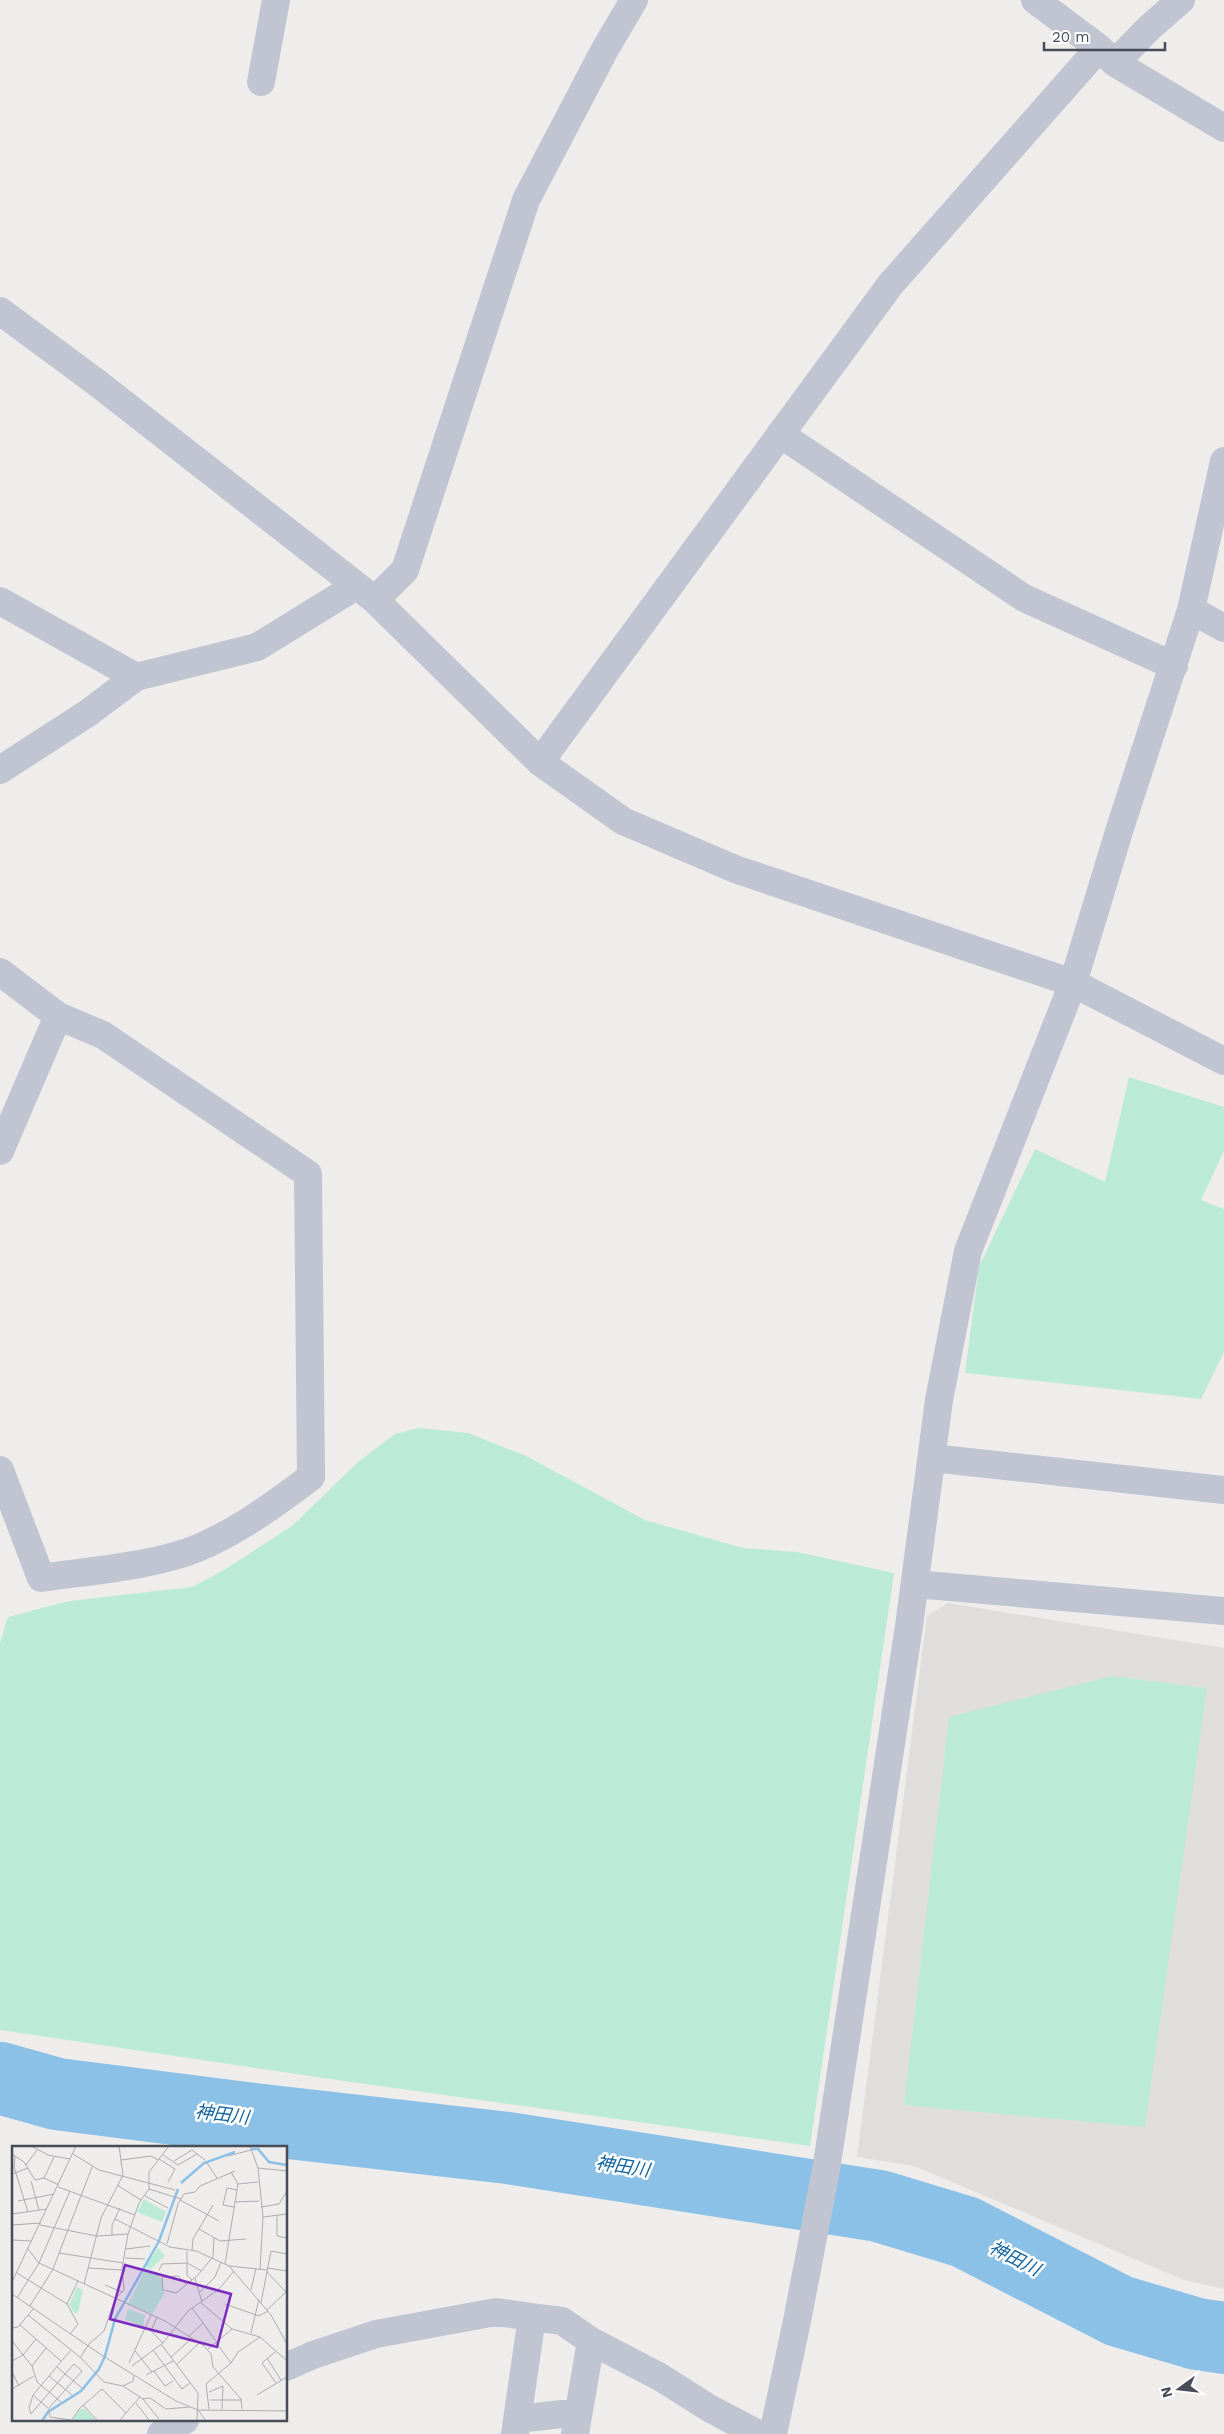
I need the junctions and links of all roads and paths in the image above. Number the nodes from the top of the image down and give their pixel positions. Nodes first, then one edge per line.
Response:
1 (276, 0) edge
2 (634, 0) edge
3 (1035, 0) edge
4 (1181, 0) edge
5 (1107, 55) junction
6 (261, 82) dead end
7 (1224, 128) edge
8 (0, 311) edge
9 (780, 434) junction
10 (1224, 461) edge
11 (366, 593) junction
12 (0, 601) edge
13 (1191, 610) junction
14 (1224, 628) edge
15 (1174, 666) junction
16 (136, 677) junction
17 (540, 762) junction
18 (0, 770) edge
19 (0, 972) edge
20 (1074, 983) junction
21 (58, 1016) junction
22 (1224, 1061) edge
23 (0, 1151) edge
24 (932, 1458) junction
25 (0, 1470) edge
26 (1224, 1490) edge
27 (915, 1584) junction
28 (1224, 1611) edge
29 (532, 2316) junction
30 (591, 2341) junction
31 (288, 2366) edge
32 (183, 2422) edge
33 (577, 2423) edge
34 (516, 2427) edge
35 (162, 2434) edge
36 (758, 2434) edge
37 (773, 2434) edge

1 - 6 street
2 - 11 street
3 - 5 street
4 - 5 street
5 - 7 street
5 - 9 street
8 - 11 street
9 - 15 street
9 - 17 street
10 - 13 street
11 - 16 street
11 - 17 street
12 - 16 street
13 - 14 street
13 - 15 street
15 - 20 street
16 - 18 street
17 - 20 street
19 - 21 street
20 - 22 street
20 - 24 street
21 - 23 street
21 - 25 street
24 - 26 street
24 - 27 street
27 - 28 street
27 - 37 street
29 - 30 street
29 - 31 street
29 - 34 street
30 - 33 street
30 - 36 street
32 - 35 street
33 - 34 street

